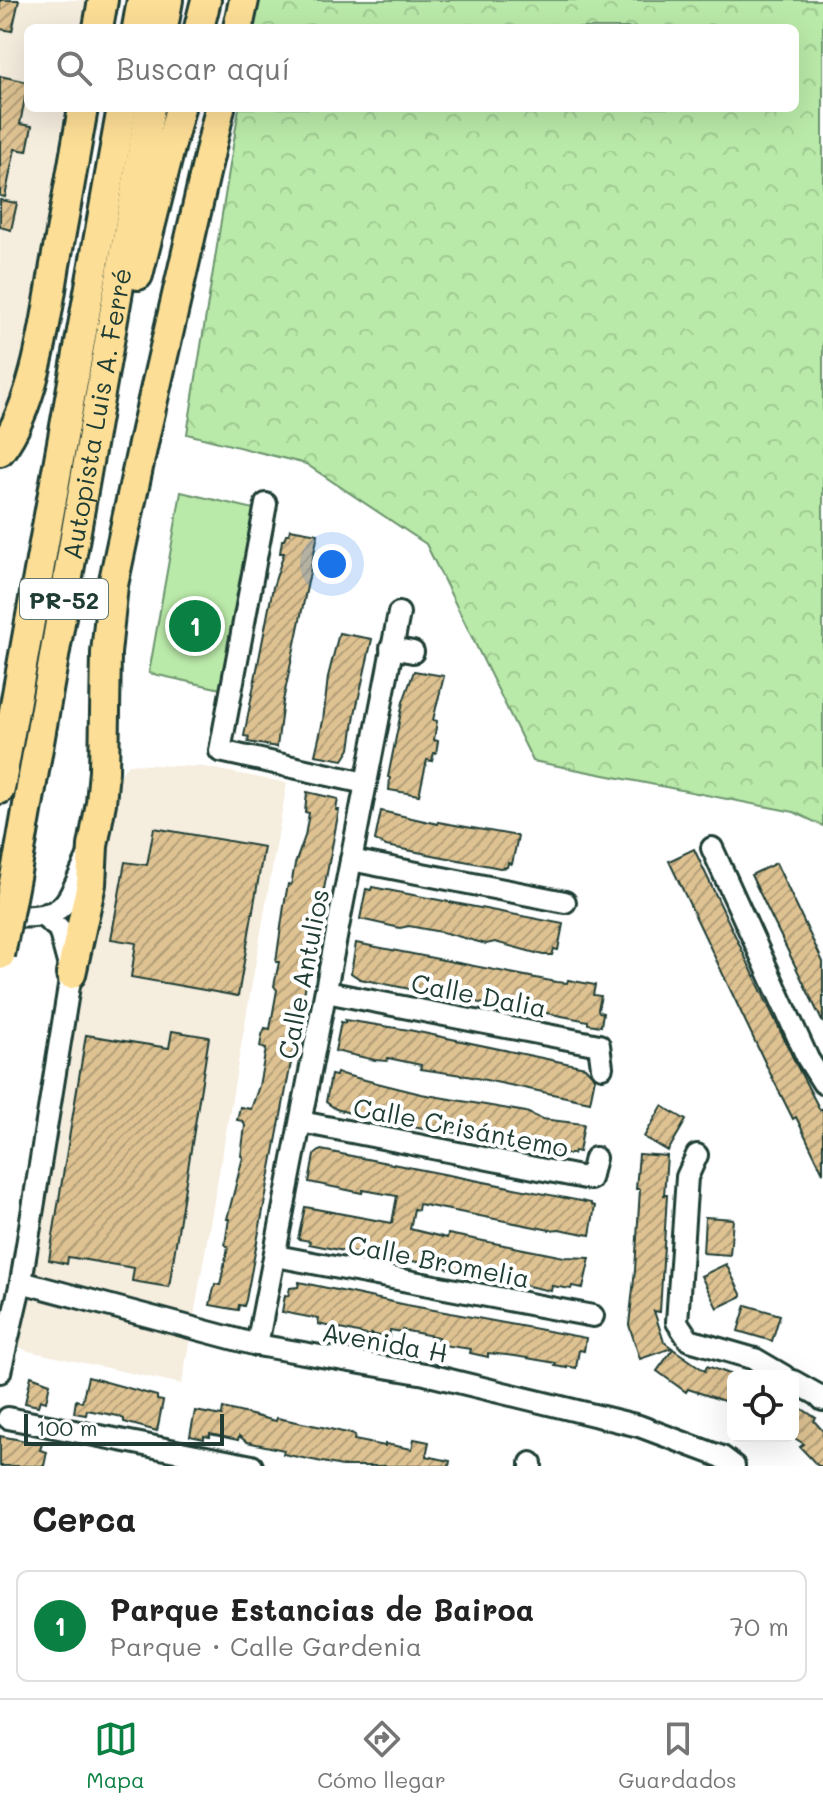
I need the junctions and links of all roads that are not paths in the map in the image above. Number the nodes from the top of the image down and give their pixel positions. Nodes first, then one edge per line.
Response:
1 (103, 0) edge
2 (119, 0) edge
3 (142, 0) edge
4 (168, 0) edge
5 (206, 0) edge
6 (244, 0) edge
7 (99, 24) edge
8 (115, 24) edge
9 (138, 24) edge
10 (164, 24) edge
11 (200, 24) edge
12 (239, 24) edge
13 (82, 112) edge
14 (101, 112) edge
15 (121, 112) edge
16 (149, 112) edge
17 (179, 112) edge
18 (219, 112) edge
19 (110, 346) junction
20 (71, 391) junction
21 (0, 451) edge
22 (266, 504) dead end
23 (399, 613) dead end
24 (391, 648) junction
25 (413, 652) dead end
26 (365, 783) junction
27 (0, 789) edge
28 (93, 846) junction
29 (712, 848) dead end
30 (351, 860) junction
31 (565, 902) dead end
32 (0, 917) edge
33 (44, 917) junction
34 (0, 955) edge
35 (71, 974) junction
36 (326, 992) junction
37 (602, 1067) dead end
38 (823, 1083) edge
39 (301, 1122) junction
40 (697, 1155) dead end
41 (595, 1158) dead end
42 (276, 1256) junction
43 (21, 1282) junction
44 (593, 1316) dead end
45 (257, 1345) junction
46 (774, 1370) edge
47 (0, 1372) edge
48 (799, 1384) edge
49 (823, 1400) edge
50 (8, 1418) dead end
51 (252, 1466) edge
52 (734, 1466) edge

1 - 7 highway
2 - 8 highway
3 - 9 highway
4 - 10 highway
5 - 11 highway
6 - 12 highway
13 - 21 highway
14 - 20 highway
15 - 20 highway, Autopista Luis A. Ferré / PR-52
16 - 19 highway, Autopista Luis A. Ferré / PR-52
17 - 19 highway
18 - 28 highway
19 - 34 highway, Autopista Luis A. Ferré / PR-52, bridge
20 - 27 highway, Autopista Luis A. Ferré / PR-52
22 - 26 street
23 - 24 street, Calle Antulios
24 - 25 street
24 - 26 street, Calle Antulios
26 - 30 street, Calle Antulios
28 - 33 street
28 - 35 highway
29 - 38 street
30 - 31 street
30 - 36 street, Calle Antulios
32 - 33 street
33 - 35 street
35 - 43 street
36 - 37 street, Calle Dalia
36 - 39 street, Calle Antulios
39 - 41 street, Calle Crisántemo
39 - 42 street, Calle Antulios
40 - 46 street
42 - 44 street, Calle Bromelia
42 - 45 street, Calle Antulios
43 - 45 street, Avenida H
43 - 47 street
45 - 52 street, Avenida H
48 - 49 street
50 - 51 street

